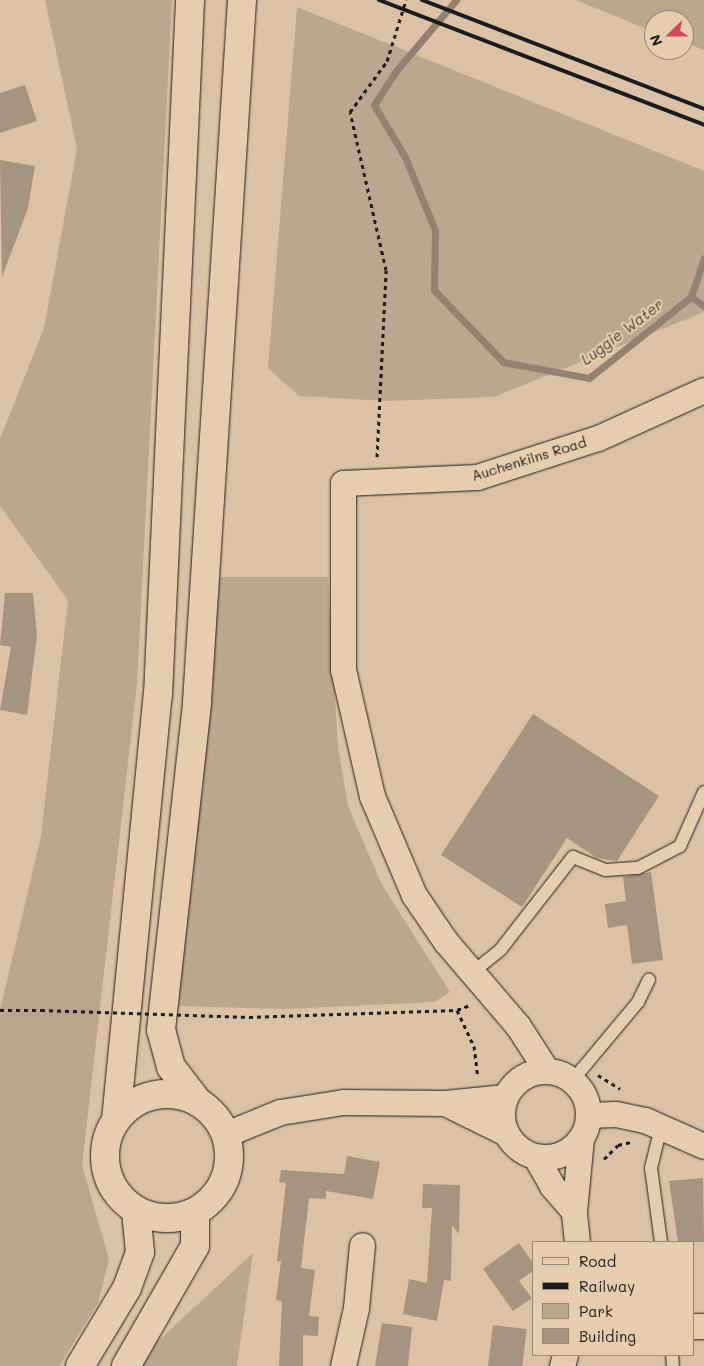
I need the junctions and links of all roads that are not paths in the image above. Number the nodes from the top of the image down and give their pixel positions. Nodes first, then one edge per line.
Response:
1 (190, 0) edge
2 (242, 0) edge
3 (704, 390) edge
4 (704, 792) edge
5 (473, 972) junction
6 (649, 979) dead end
7 (547, 1071) junction
8 (572, 1081) junction
9 (493, 1098) junction
10 (198, 1102) junction
11 (445, 1103) junction
12 (116, 1120) junction
13 (584, 1127) junction
14 (661, 1127) junction
15 (226, 1134) junction
16 (506, 1134) junction
17 (704, 1146) edge
18 (535, 1156) junction
19 (136, 1211) junction
20 (574, 1211) junction
21 (195, 1213) junction
22 (576, 1241) edge
23 (661, 1241) edge
24 (362, 1245) dead end
25 (80, 1366) edge
26 (126, 1366) edge
27 (343, 1366) edge

1 - 12 main road
2 - 10 main road
3 - 5 street, Auchenkilns Road
4 - 5 lane
5 - 7 street
6 - 8 lane
7 - 8 street
7 - 9 street
8 - 13 street
9 - 11 street
9 - 16 street
10 - 12 main road
10 - 15 main road
11 - 15 street
11 - 16 street
12 - 19 main road
13 - 14 street
13 - 18 street
13 - 20 street
14 - 17 street
14 - 23 lane
15 - 21 main road
16 - 18 street
18 - 20 street
19 - 21 main road
19 - 25 main road
20 - 22 street
21 - 26 main road
24 - 27 street

